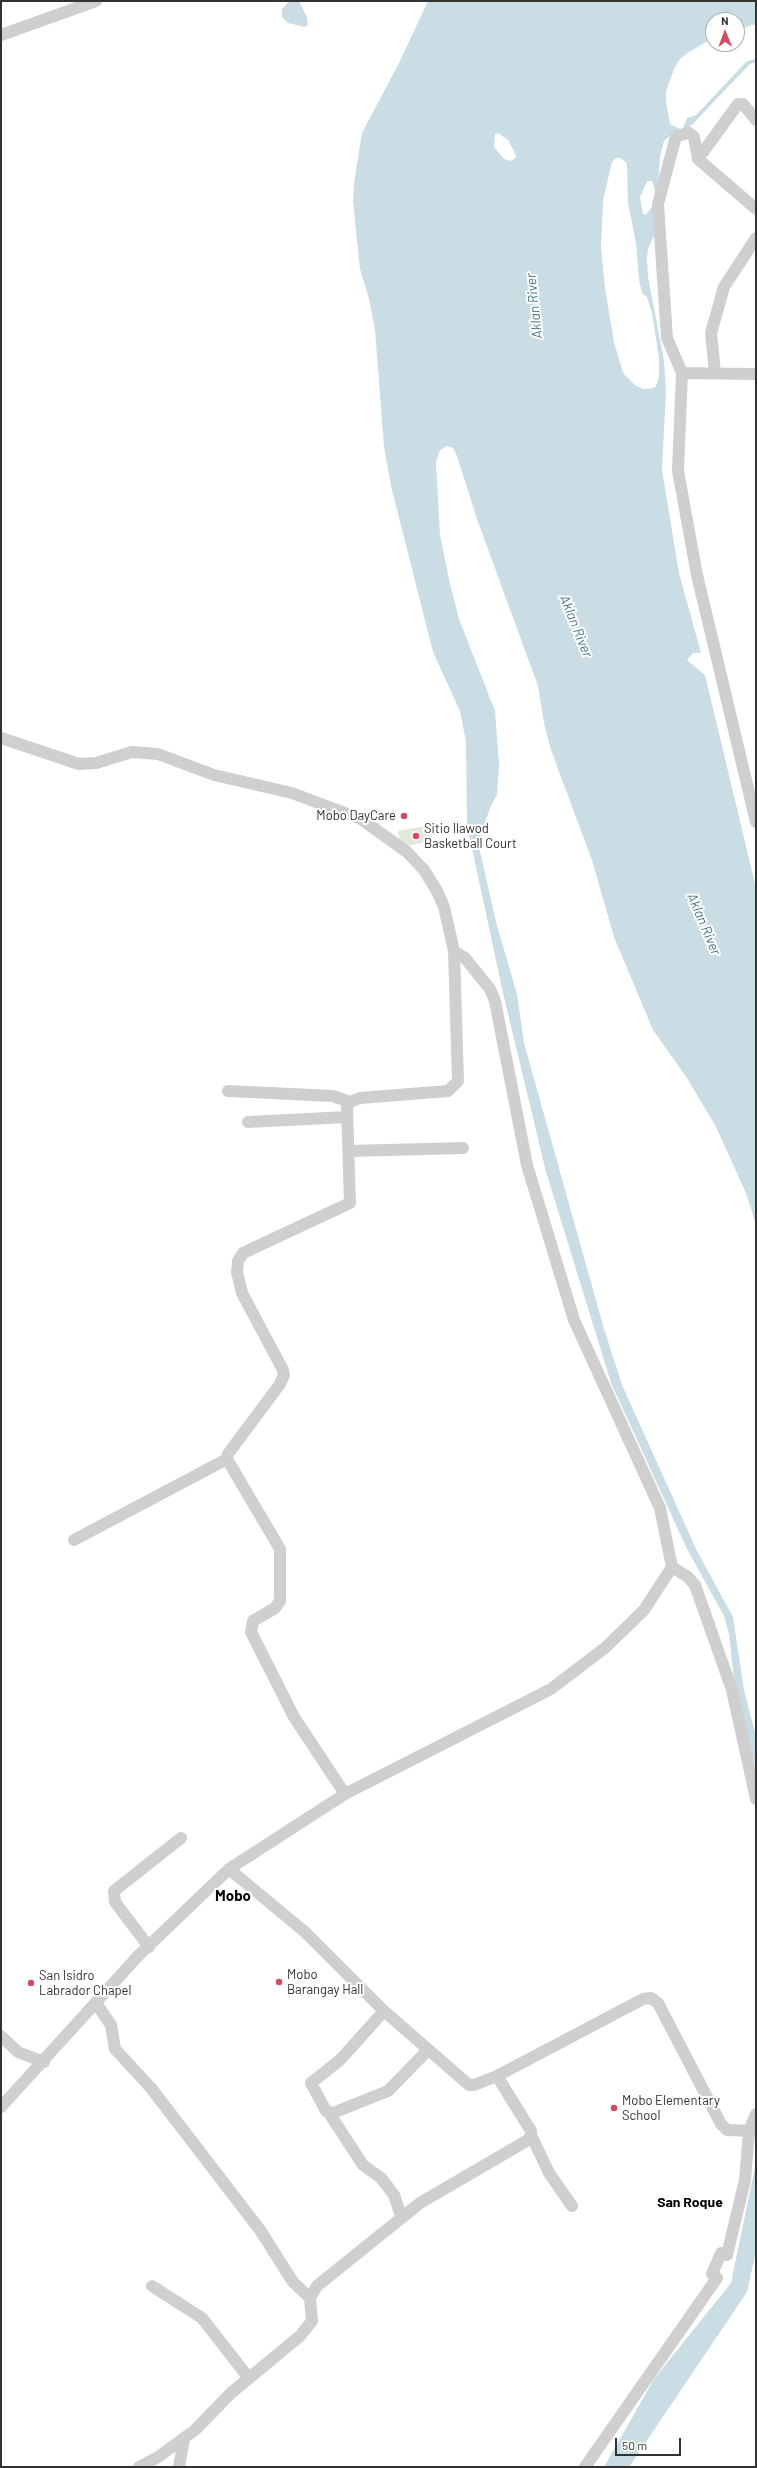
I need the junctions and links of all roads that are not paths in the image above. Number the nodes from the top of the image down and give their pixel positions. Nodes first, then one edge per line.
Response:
1 (96, 1) edge
2 (1, 35) edge
3 (756, 120) edge
4 (698, 159) junction
5 (756, 208) edge
6 (756, 238) edge
7 (682, 373) junction
8 (715, 373) junction
9 (756, 374) edge
10 (1, 738) edge
11 (756, 822) edge
12 (454, 951) junction
13 (228, 1091) dead end
14 (350, 1102) junction
15 (347, 1117) junction
16 (248, 1122) dead end
17 (463, 1148) dead end
18 (349, 1151) junction
19 (227, 1459) junction
20 (74, 1540) dead end
21 (672, 1567) junction
22 (345, 1794) junction
23 (756, 1799) edge
24 (181, 1838) dead end
25 (229, 1868) junction
26 (149, 1947) junction
27 (96, 2003) junction
28 (384, 2011) junction
29 (1, 2036) edge
30 (428, 2050) junction
31 (44, 2062) junction
32 (497, 2076) junction
33 (1, 2107) edge
34 (329, 2113) junction
35 (756, 2114) edge
36 (753, 2131) edge
37 (532, 2136) junction
38 (572, 2206) dead end
39 (401, 2216) junction
40 (152, 2286) dead end
41 (310, 2298) junction
42 (248, 2377) junction
43 (184, 2439) junction
44 (139, 2467) edge
45 (179, 2467) edge
46 (585, 2467) edge

1 - 2 street
3 - 4 street
4 - 5 street
4 - 7 street
6 - 8 street
7 - 8 street
7 - 11 street
8 - 9 street
10 - 12 street
12 - 14 street
12 - 21 street
13 - 14 street
14 - 15 street
15 - 16 street
15 - 18 street
17 - 18 street
18 - 19 street
19 - 20 street
19 - 22 street
21 - 22 street
21 - 23 street
22 - 25 street
24 - 26 street
25 - 26 street
25 - 28 street
26 - 27 street
27 - 31 street
27 - 41 street
28 - 30 street
28 - 34 street
29 - 31 street
30 - 32 street
30 - 34 street
31 - 33 street
32 - 36 street
32 - 37 street
34 - 39 street
35 - 36 street
36 - 46 street
37 - 38 street
37 - 39 street
39 - 41 street
40 - 42 street
41 - 42 street
42 - 43 street
43 - 44 street
43 - 45 street

